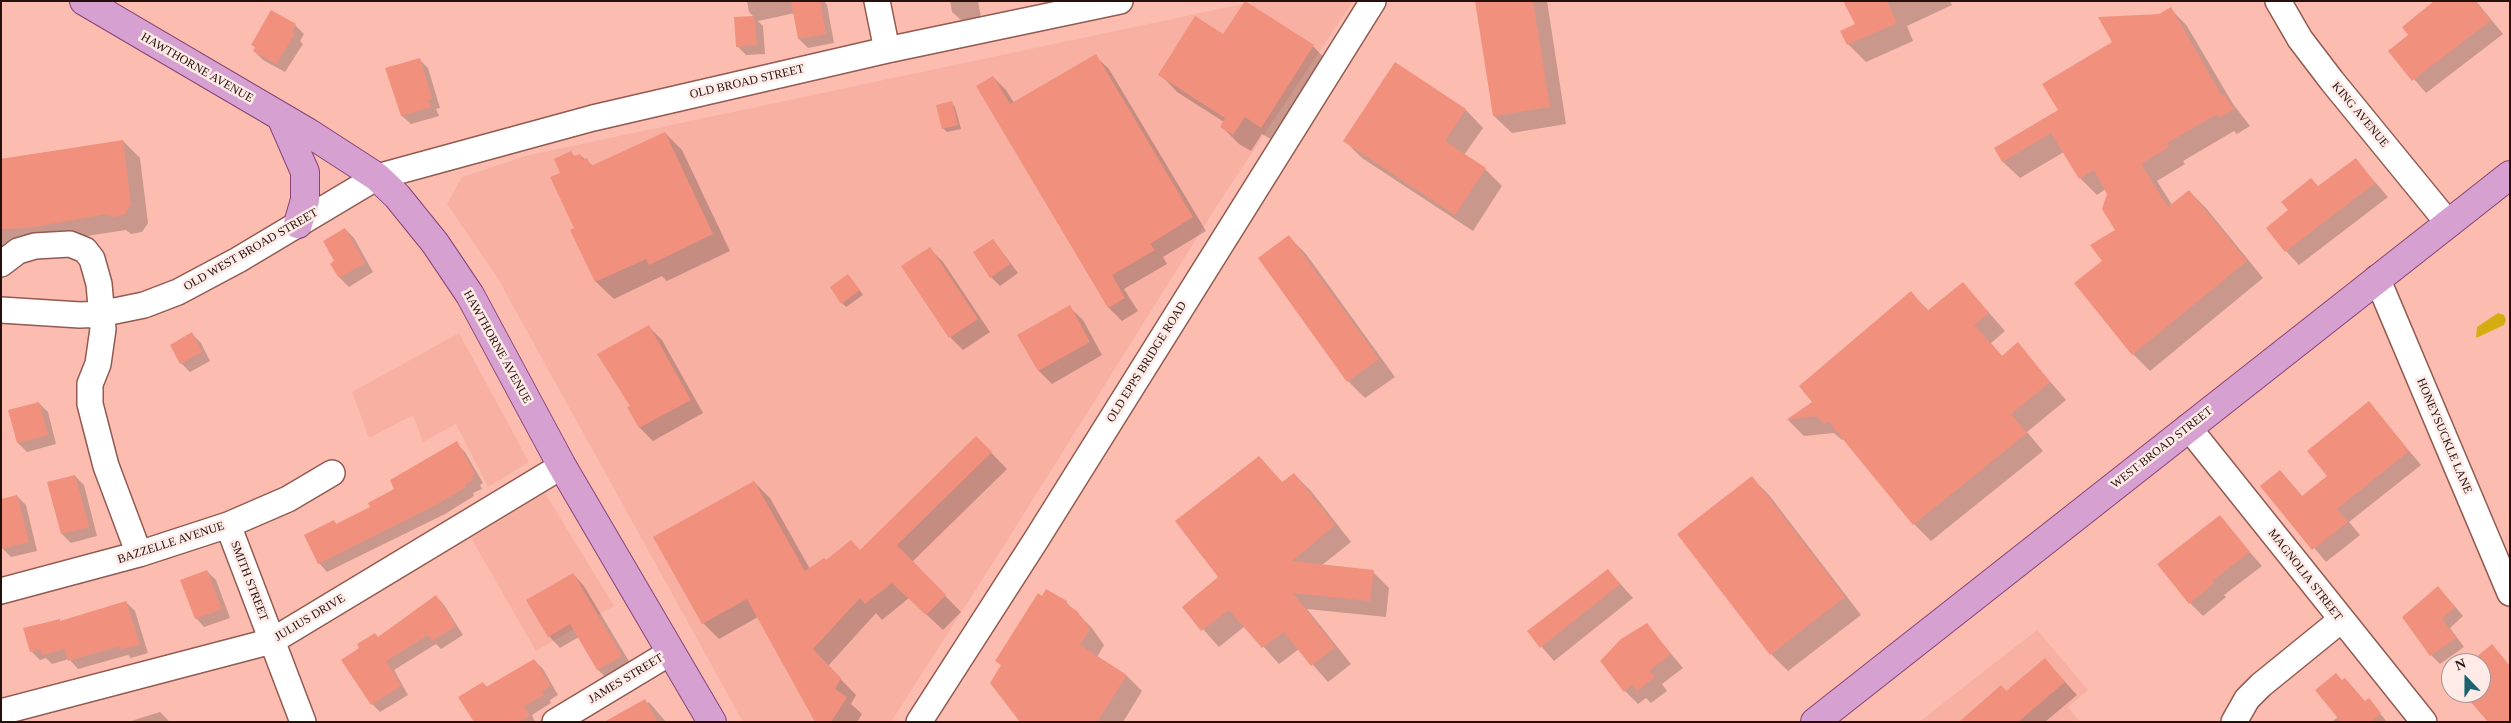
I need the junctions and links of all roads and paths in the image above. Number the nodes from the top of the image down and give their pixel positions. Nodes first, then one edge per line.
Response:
1 (84, 1) edge
2 (877, 1) edge
3 (1120, 1) edge
4 (1373, 1) edge
5 (2278, 1) edge
6 (887, 50) junction
7 (281, 117) junction
8 (2510, 175) edge
9 (377, 177) junction
10 (298, 224) junction
11 (2449, 224) junction
12 (1, 264) edge
13 (2377, 278) junction
14 (1, 310) edge
15 (100, 314) junction
16 (2188, 427) junction
17 (562, 466) junction
18 (332, 473) dead end
19 (228, 525) junction
20 (139, 554) junction
21 (1, 592) edge
22 (2510, 593) edge
23 (2341, 620) junction
24 (272, 641) junction
25 (671, 652) junction
26 (1, 712) edge
27 (303, 722) edge
28 (556, 722) edge
29 (712, 722) edge
30 (919, 722) edge
31 (1815, 722) edge
32 (2234, 722) edge
33 (2424, 722) edge

1 - 7 main road, HAWTHORNE AVENUE
2 - 6 street
3 - 6 street, OLD BROAD STREET
4 - 30 street, OLD EPPS BRIDGE ROAD
5 - 11 street, KING AVENUE
6 - 9 street, OLD BROAD STREET
7 - 9 main road, HAWTHORNE AVENUE
7 - 10 main road
8 - 11 main road, WEST BROAD STREET
9 - 10 street, OLD WEST BROAD STREET
9 - 17 main road, HAWTHORNE AVENUE
10 - 15 street, OLD WEST BROAD STREET
11 - 13 main road, WEST BROAD STREET
12 - 15 street
13 - 16 main road, WEST BROAD STREET
13 - 22 street, HONEYSUCKLE LANE
14 - 15 street, OLD WEST BROAD STREET
15 - 20 street
16 - 23 street, MAGNOLIA STREET
16 - 31 main road, WEST BROAD STREET
17 - 24 street, JULIUS DRIVE
17 - 25 main road, HAWTHORNE AVENUE
18 - 19 street, BAZZELLE AVENUE
19 - 20 street, BAZZELLE AVENUE
19 - 24 street, SMITH STREET
20 - 21 street, BAZZELLE AVENUE
23 - 32 street
23 - 33 street, MAGNOLIA STREET
24 - 26 street, JULIUS DRIVE
24 - 27 street, SMITH STREET
25 - 28 street, JAMES STREET
25 - 29 main road, HAWTHORNE AVENUE

